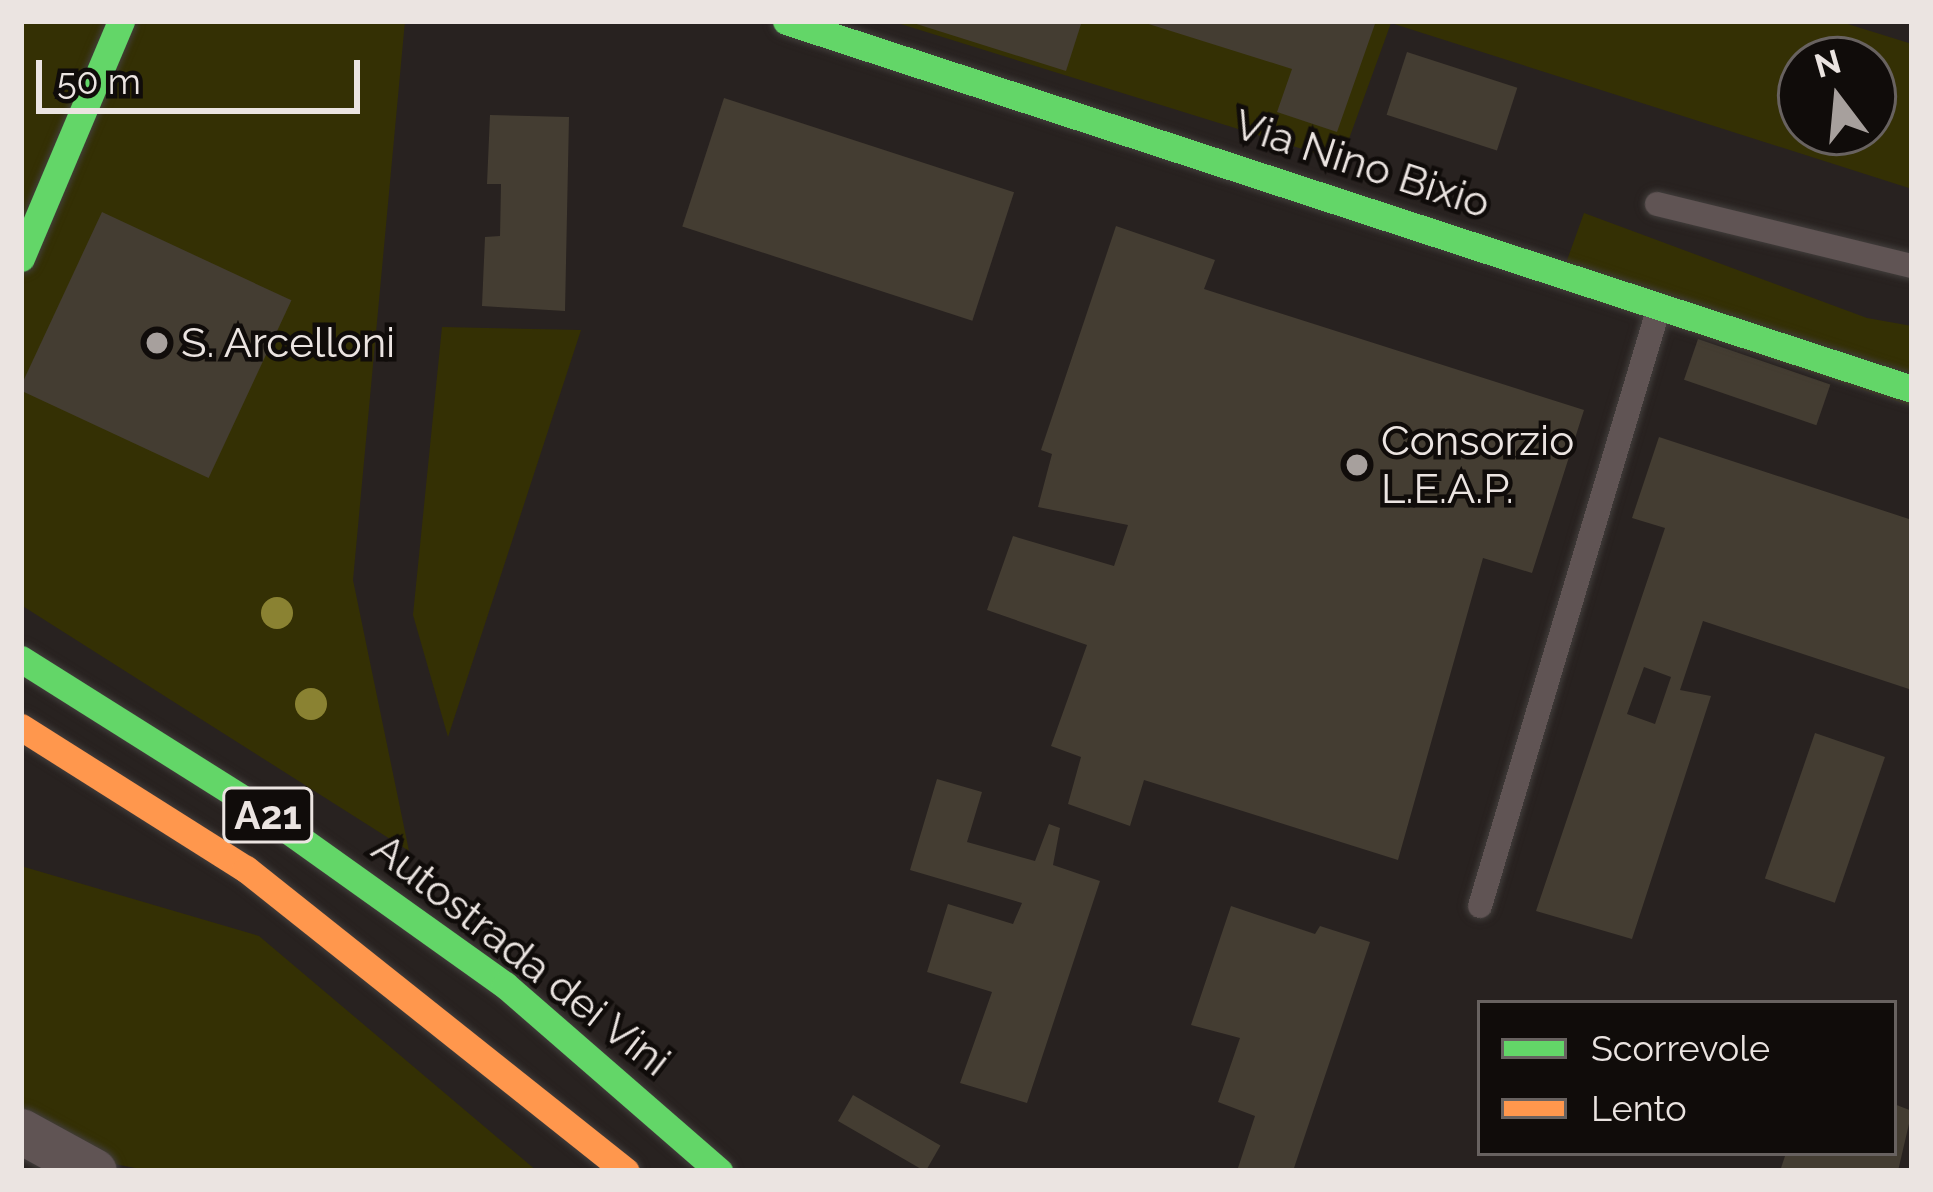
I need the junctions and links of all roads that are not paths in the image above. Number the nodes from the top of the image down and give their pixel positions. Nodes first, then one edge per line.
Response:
1 (121, 21) edge
2 (786, 21) edge
3 (1657, 204) dead end
4 (21, 258) edge
5 (1912, 266) edge
6 (1659, 304) junction
7 (1912, 389) edge
8 (21, 659) edge
9 (21, 727) edge
10 (1480, 906) dead end
11 (21, 1131) edge
12 (94, 1171) edge
13 (626, 1171) edge
14 (719, 1171) edge

1 - 4 main road
2 - 6 main road, Via Nino Bixio
3 - 5 lane
6 - 7 main road, Via Nino Bixio
6 - 10 lane
8 - 14 main road, Autostrada dei Vini / A21
9 - 13 main road, A21
11 - 12 street

